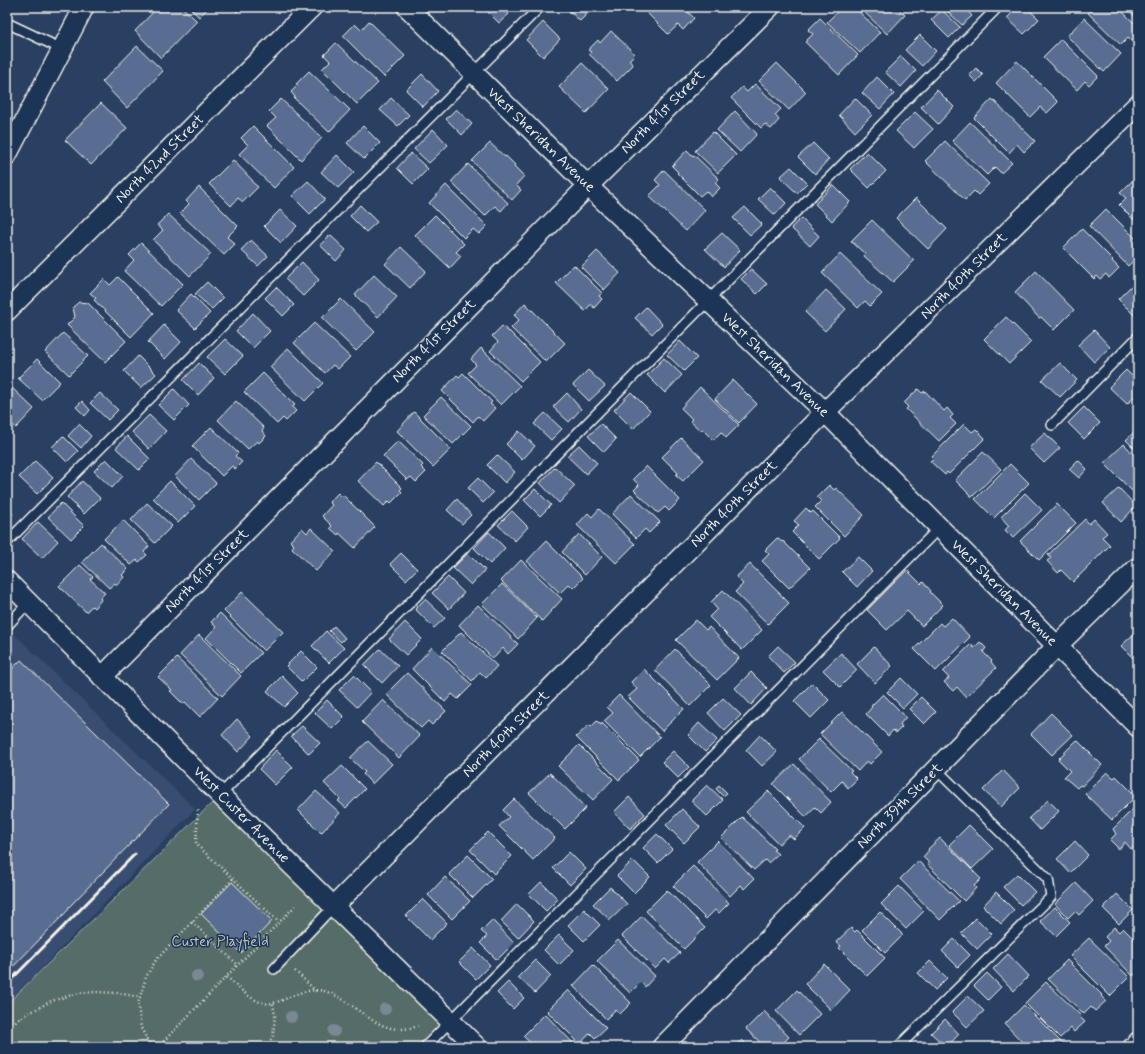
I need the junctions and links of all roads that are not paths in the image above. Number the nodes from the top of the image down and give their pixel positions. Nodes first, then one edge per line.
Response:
1 (84, 7) edge
2 (312, 7) edge
3 (407, 7) edge
4 (540, 7) edge
5 (770, 7) edge
6 (998, 7) edge
7 (7, 23) edge
8 (62, 49) junction
9 (473, 73) junction
10 (1138, 104) edge
11 (7, 155) edge
12 (588, 186) junction
13 (708, 302) junction
14 (7, 311) edge
15 (1138, 337) edge
16 (825, 412) junction
17 (1052, 425) dead end
18 (939, 528) junction
19 (7, 542) edge
20 (1138, 567) edge
21 (7, 581) edge
22 (28, 603) junction
23 (7, 626) edge
24 (1057, 646) junction
25 (102, 677) junction
26 (1138, 727) edge
27 (936, 769) junction
28 (220, 795) junction
29 (333, 907) junction
30 (274, 969) dead end
31 (451, 1022) junction
32 (1138, 1042) edge
33 (426, 1047) edge
34 (477, 1047) edge
35 (662, 1047) edge
36 (898, 1047) edge
37 (1133, 1047) edge

1 - 8 street
2 - 14 street, North 42nd Street
3 - 9 street, West Sheridan Avenue
4 - 9 lane
5 - 12 street, North 41st Street
6 - 13 lane
7 - 8 lane
8 - 11 street
9 - 12 street, West Sheridan Avenue
9 - 19 lane
10 - 16 street, North 40th Street
12 - 13 street, West Sheridan Avenue
12 - 25 street, North 41st Street
13 - 16 street, West Sheridan Avenue
13 - 28 lane
15 - 17 lane
16 - 18 street, West Sheridan Avenue
16 - 29 street, North 40th Street
18 - 24 street, West Sheridan Avenue
18 - 31 lane
20 - 24 street, North 39th Street
21 - 22 street, West Custer Avenue
22 - 23 lane
22 - 25 street, West Custer Avenue
24 - 26 street, West Sheridan Avenue
24 - 27 street, North 39th Street
25 - 28 street, West Custer Avenue
27 - 35 street, North 39th Street
27 - 36 lane
28 - 29 street, West Custer Avenue
29 - 30 lane
29 - 31 street, West Custer Avenue
31 - 33 lane
31 - 34 street, West Custer Avenue
32 - 37 street

